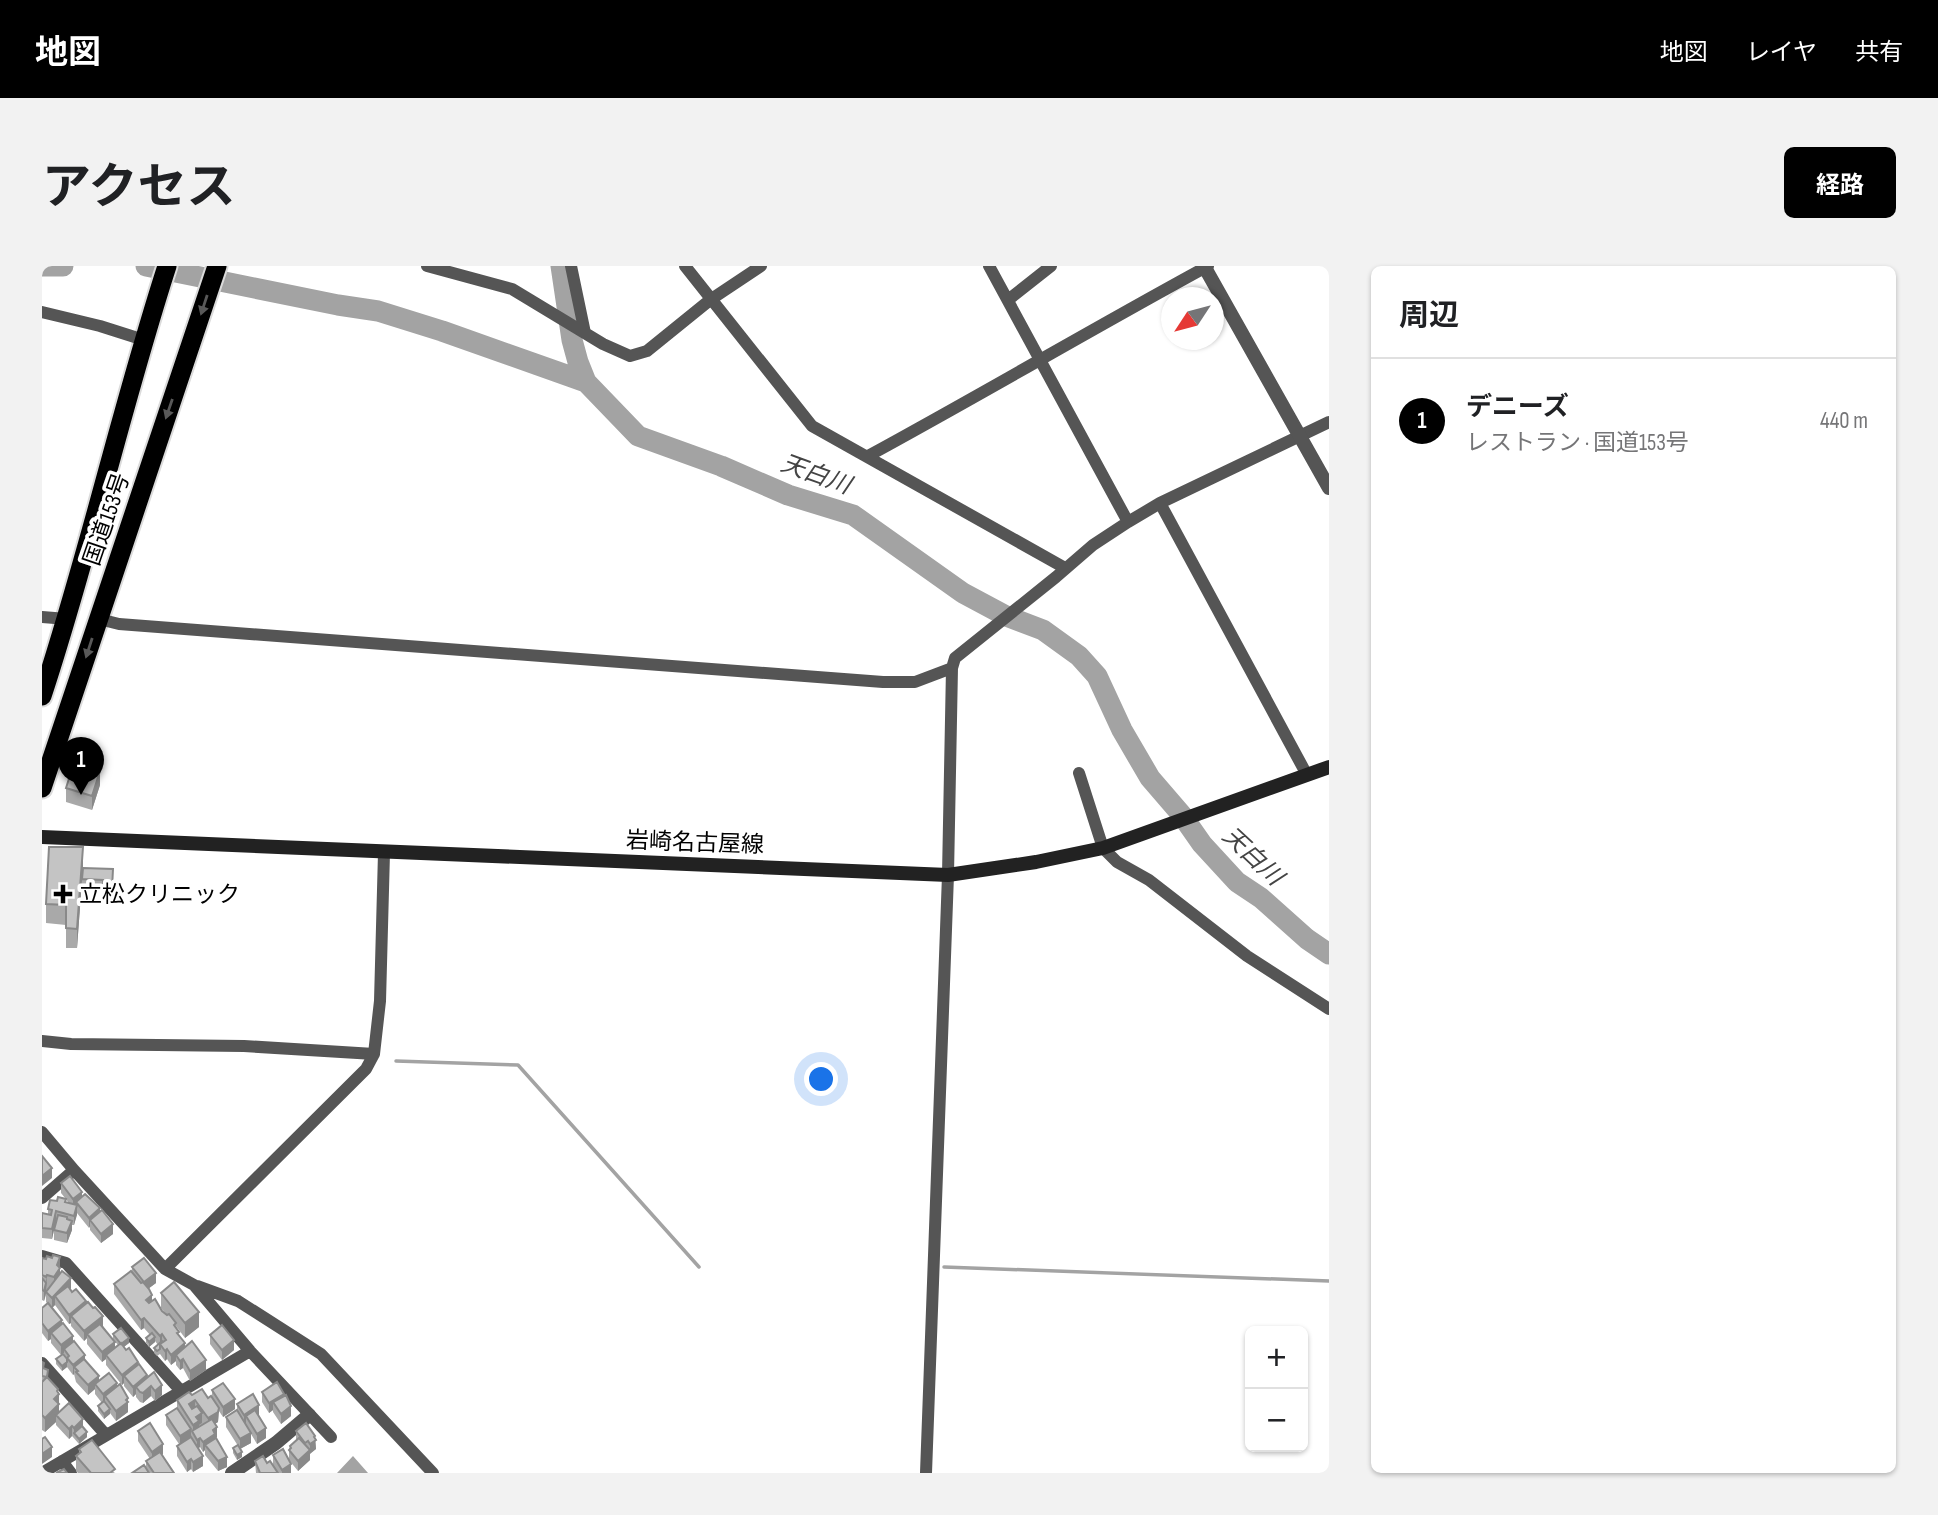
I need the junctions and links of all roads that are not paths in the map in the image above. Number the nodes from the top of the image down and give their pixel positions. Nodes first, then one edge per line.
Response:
1 (167, 266) edge
2 (217, 266) edge
3 (427, 266) edge
4 (571, 266) edge
5 (685, 266) edge
6 (761, 266) edge
7 (989, 266) edge
8 (1051, 266) edge
9 (1206, 266) edge
10 (710, 300) junction
11 (1009, 300) junction
12 (42, 312) edge
13 (583, 332) junction
14 (145, 336) junction
15 (1039, 362) junction
16 (1329, 422) edge
17 (1300, 436) junction
18 (868, 456) junction
19 (1329, 488) edge
20 (1160, 503) junction
21 (1128, 522) junction
22 (1061, 572) junction
23 (42, 617) edge
24 (67, 619) junction
25 (99, 619) junction
26 (952, 668) junction
27 (42, 696) edge
28 (1329, 766) edge
29 (1079, 773) dead end
30 (1307, 775) junction
31 (42, 788) edge
32 (42, 837) edge
33 (1104, 848) junction
34 (384, 853) junction
35 (947, 875) junction
36 (1329, 1009) edge
37 (42, 1041) edge
38 (374, 1054) junction
39 (42, 1132) edge
40 (74, 1170) junction
41 (42, 1198) edge
42 (42, 1256) edge
43 (165, 1269) junction
44 (194, 1285) junction
45 (250, 1351) junction
46 (42, 1363) edge
47 (181, 1391) junction
48 (309, 1415) junction
49 (106, 1435) junction
50 (331, 1437) dead end
51 (62, 1461) junction
52 (42, 1473) edge
53 (71, 1473) edge
54 (232, 1473) edge
55 (433, 1473) edge
56 (926, 1473) edge

1 - 14 highway, 国道153号
2 -> 25 highway, 国道153号
3 - 13 street
4 - 13 street
5 - 10 street
6 - 10 street
7 - 11 street
8 - 11 street
9 - 15 street
9 - 17 street
10 - 13 street
10 - 18 street
11 - 15 street
12 - 14 street
14 - 24 highway, 国道153号
15 - 18 street
15 - 21 street
16 - 17 street
17 - 19 street
17 - 20 street
18 - 22 street
20 - 21 street
20 - 30 street
21 - 22 street
22 - 26 street
23 - 24 street
24 - 27 highway, 国道153号
25 - 26 street
25 -> 31 highway, 国道153号
26 - 35 street
28 - 30 main road, 岩崎名古屋線
29 - 33 street
30 - 33 main road, 岩崎名古屋線
32 - 34 main road, 岩崎名古屋線
33 - 35 main road, 岩崎名古屋線
33 - 36 street
34 - 35 main road, 岩崎名古屋線
34 - 38 street
35 - 56 street
37 - 38 street
38 - 43 street
39 - 40 street
40 - 41 street
40 - 43 street
42 - 47 street
43 - 44 street
44 - 45 street
44 - 55 street
45 - 47 street
45 - 48 street
46 - 49 street
47 - 49 street
48 - 50 street
48 - 54 street
49 - 51 street
51 - 52 street
51 - 53 street

